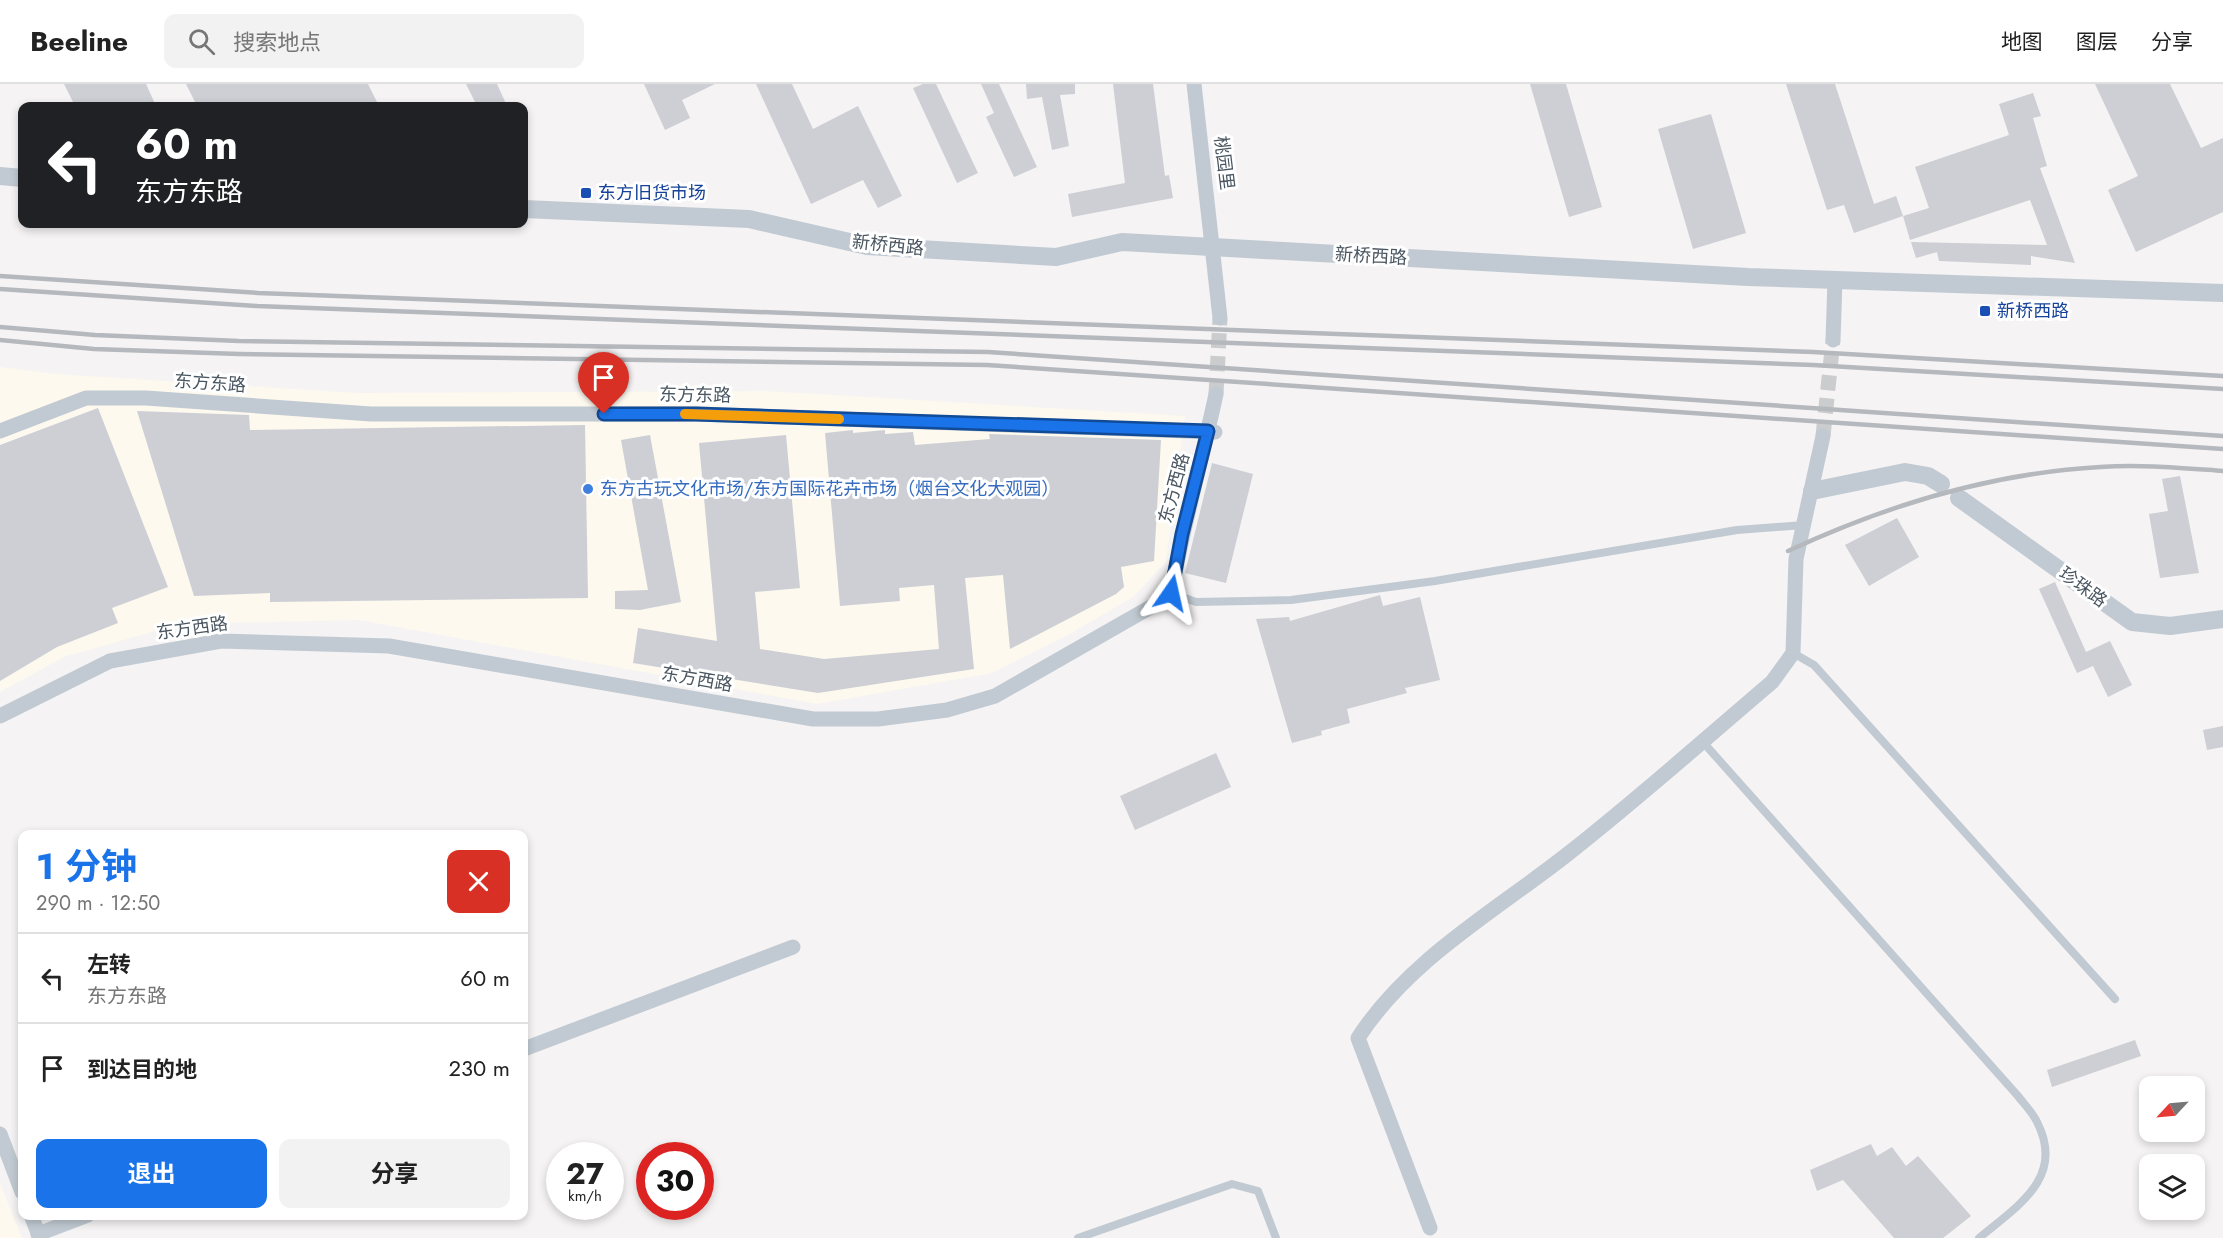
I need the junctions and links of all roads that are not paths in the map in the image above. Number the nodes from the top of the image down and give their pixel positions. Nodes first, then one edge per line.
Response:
1 (1194, 84) edge
2 (0, 176) edge
3 (18, 178) edge
4 (528, 209) edge
5 (1214, 247) junction
6 (1835, 280) junction
7 (2223, 293) edge
8 (1221, 318) tunnel mouth
9 (1833, 340) tunnel mouth
10 (1216, 394) tunnel mouth
11 (0, 431) edge
12 (1211, 432) junction
13 (1823, 436) tunnel mouth
14 (1941, 484) dead end
15 (1812, 491) junction
16 (1959, 498) dead end
17 (1804, 525) junction
18 (1171, 593) junction
19 (2223, 619) edge
20 (1793, 653) junction
21 (0, 716) edge
22 (1702, 741) junction
23 (793, 947) dead end
24 (2115, 999) dead end
25 (528, 1047) edge
26 (0, 1134) edge
27 (18, 1181) edge
28 (33, 1220) edge
29 (76, 1220) edge
30 (1430, 1228) dead end
31 (39, 1236) edge
32 (1078, 1238) edge
33 (1276, 1238) edge
34 (1979, 1238) edge

1 - 5 street, 桃园里
2 - 3 street
4 - 5 street, 新桥西路
5 - 6 street, 新桥西路
5 - 8 street
6 - 7 street, 新桥西路
6 - 9 street
10 - 12 street, 东方西路
11 - 12 street, 东方东路
12 - 18 street, 东方西路
13 - 15 street
14 - 15 street
15 - 17 street
16 - 19 street, 珍珠路
17 - 18 lane
17 - 20 street
18 - 21 street, 东方西路
20 - 22 street
20 - 24 lane
22 - 30 street
22 - 34 lane
23 - 25 street
26 - 27 street
28 - 31 street
29 - 31 street
32 - 33 lane

